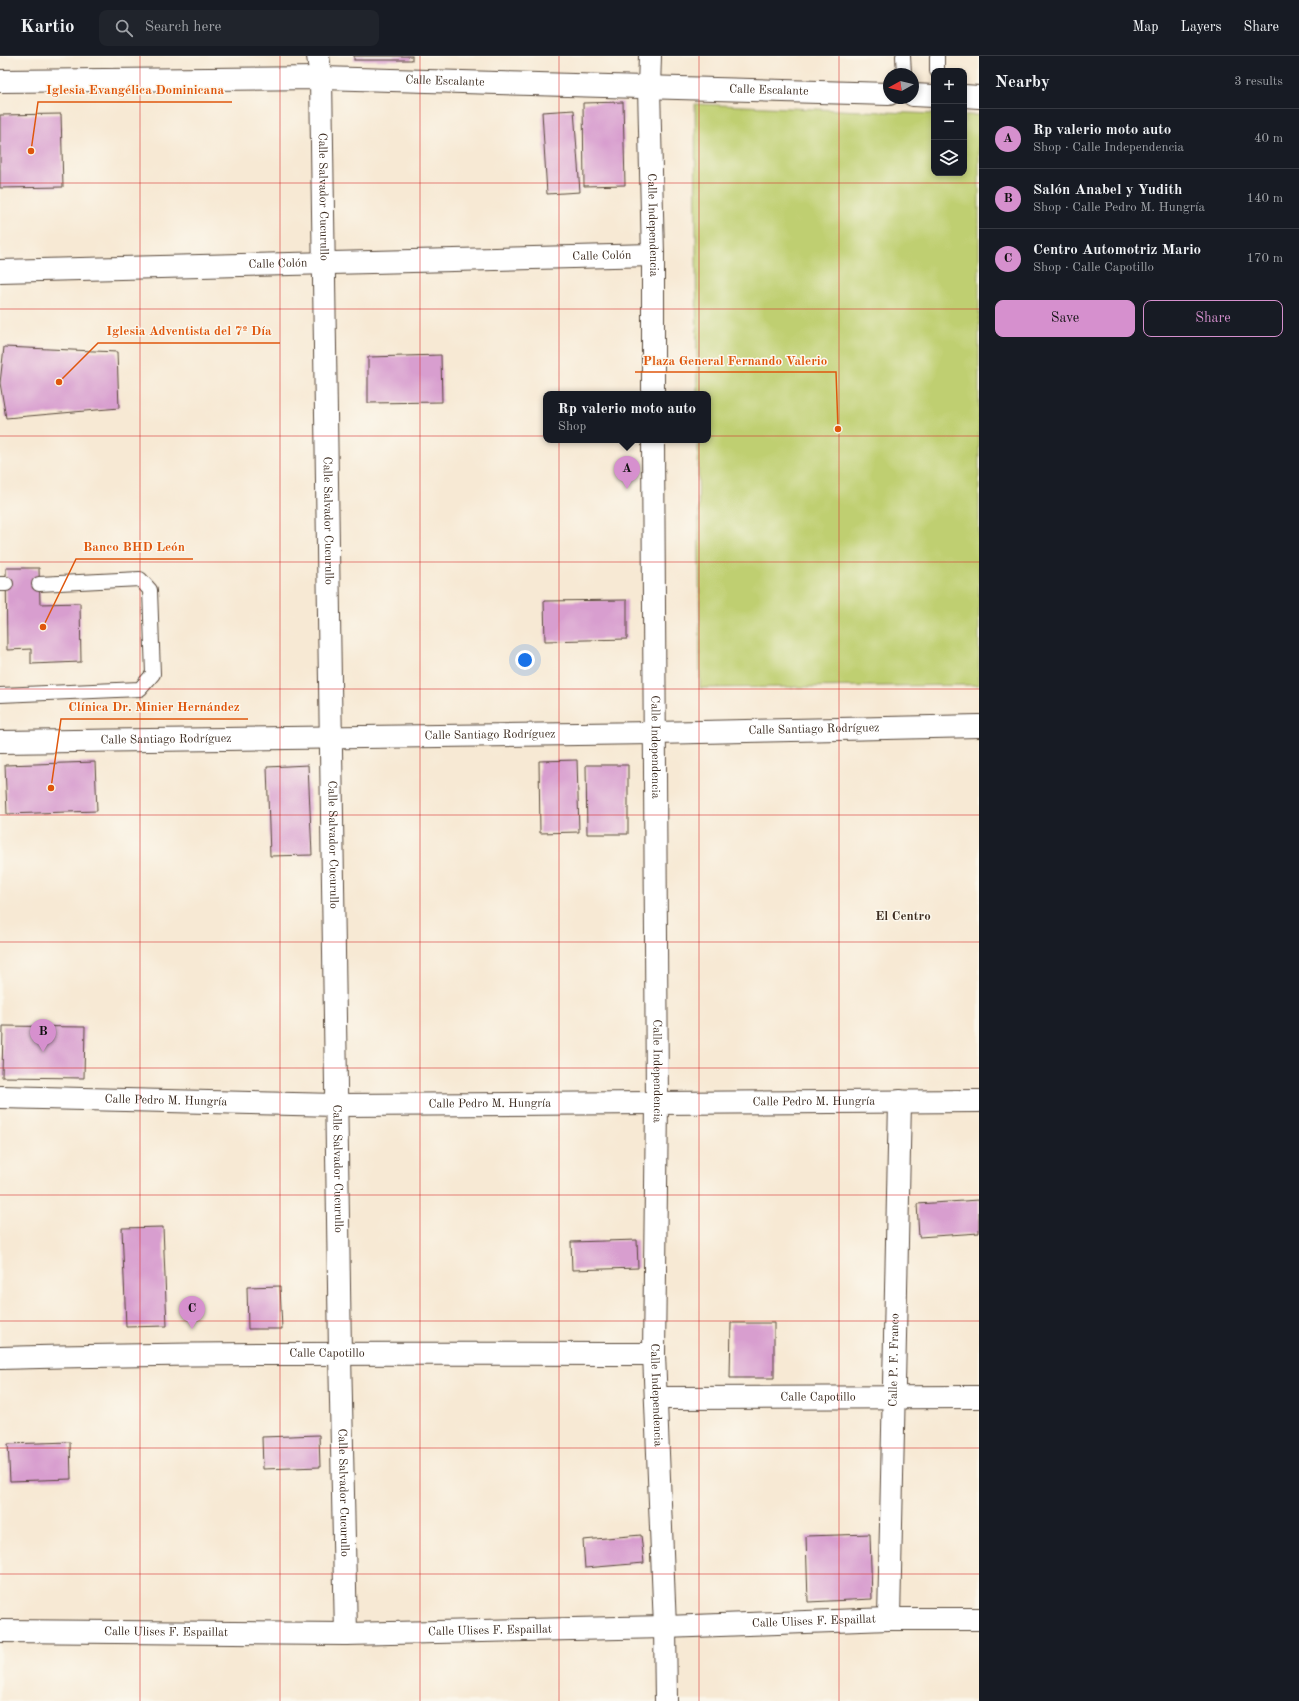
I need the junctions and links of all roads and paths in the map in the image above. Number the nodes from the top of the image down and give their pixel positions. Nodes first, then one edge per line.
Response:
1 (318, 56) edge
2 (650, 56) edge
3 (903, 56) edge
4 (937, 56) edge
5 (904, 68) edge
6 (937, 68) edge
7 (322, 78) junction
8 (0, 81) edge
9 (649, 88) junction
10 (883, 94) edge
11 (919, 95) edge
12 (931, 96) edge
13 (967, 96) edge
14 (979, 97) edge
15 (653, 255) junction
16 (324, 263) junction
17 (0, 271) edge
18 (653, 391) edge
19 (653, 443) edge
20 (39, 584) dead end
21 (0, 695) edge
22 (979, 726) edge
23 (654, 733) junction
24 (331, 738) junction
25 (0, 742) edge
26 (0, 1097) edge
27 (900, 1101) junction
28 (979, 1101) edge
29 (657, 1103) junction
30 (337, 1105) junction
31 (340, 1354) junction
32 (654, 1354) junction
33 (0, 1358) edge
34 (979, 1397) edge
35 (657, 1398) junction
36 (894, 1398) junction
37 (889, 1619) junction
38 (979, 1619) edge
39 (665, 1627) junction
40 (0, 1631) edge
41 (346, 1634) junction
42 (666, 1701) edge

1 - 7 street, Calle Salvador Cucurullo
2 - 9 street, Calle Independencia
3 - 5 lane
4 - 6 lane
7 - 8 street, Calle Escalante
7 - 9 street, Calle Escalante
7 - 16 street, Calle Salvador Cucurullo
9 - 10 street, Calle Escalante
9 - 15 street, Calle Independencia
11 - 12 street
13 - 14 street
15 - 16 street, Calle Colón
15 - 18 street, Calle Independencia
16 - 17 street, Calle Colón
16 - 24 street, Calle Salvador Cucurullo
19 - 23 street, Calle Independencia
20 - 21 lane
22 - 23 street, Calle Santiago Rodríguez
23 - 24 street, Calle Santiago Rodríguez
23 - 29 street, Calle Independencia
24 - 25 street, Calle Santiago Rodríguez
24 - 30 street, Calle Salvador Cucurullo
26 - 30 street, Calle Pedro M. Hungría
27 - 28 street, Calle Pedro M. Hungría
27 - 29 street, Calle Pedro M. Hungría
27 - 36 street, Calle P. F. Franco
29 - 30 street, Calle Pedro M. Hungría
29 - 32 street, Calle Independencia
30 - 31 street, Calle Salvador Cucurullo
31 - 32 street, Calle Capotillo
31 - 33 street, Calle Capotillo
31 - 41 street, Calle Salvador Cucurullo
32 - 35 street, Calle Independencia
34 - 36 street, Calle Capotillo
35 - 36 street, Calle Capotillo
35 - 39 street, Calle Independencia
36 - 37 street, Calle P. F. Franco
37 - 38 street, Calle Ulises F. Espaillat
37 - 39 street, Calle Ulises F. Espaillat
39 - 41 street, Calle Ulises F. Espaillat
39 - 42 street, Calle Independencia
40 - 41 street, Calle Ulises F. Espaillat

